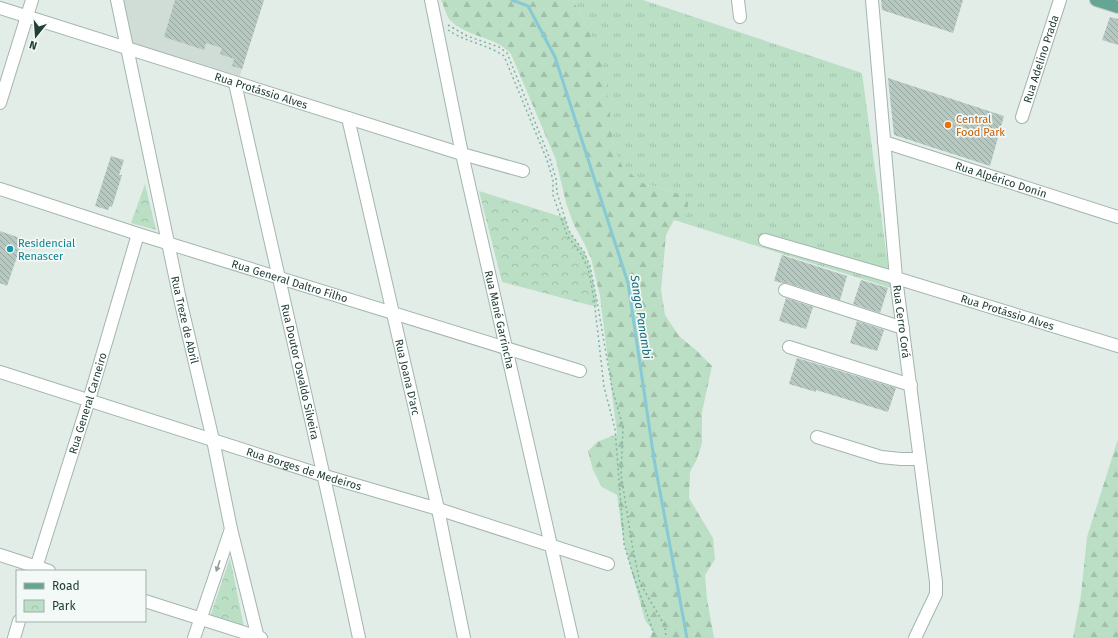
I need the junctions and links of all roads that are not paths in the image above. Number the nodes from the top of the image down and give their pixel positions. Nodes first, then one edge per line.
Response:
1 (32, 0) edge
2 (117, 0) edge
3 (430, 0) edge
4 (738, 0) edge
5 (872, 0) edge
6 (1060, 0) edge
7 (1096, 0) edge
8 (1118, 7) edge
9 (0, 8) edge
10 (26, 17) junction
11 (740, 18) dead end
12 (128, 50) junction
13 (235, 83) junction
14 (0, 102) edge
15 (1022, 117) dead end
16 (348, 118) junction
17 (884, 142) junction
18 (462, 154) junction
19 (523, 172) dead end
20 (0, 189) edge
21 (1118, 217) edge
22 (138, 234) junction
23 (765, 240) dead end
24 (169, 243) junction
25 (278, 278) junction
26 (896, 278) junction
27 (785, 290) dead end
28 (393, 313) junction
29 (904, 328) junction
30 (1118, 346) edge
31 (789, 347) dead end
32 (507, 349) junction
33 (580, 371) dead end
34 (0, 372) edge
35 (910, 385) junction
36 (89, 400) junction
37 (817, 437) dead end
38 (213, 440) junction
39 (919, 459) junction
40 (325, 476) junction
41 (438, 509) junction
42 (231, 529) junction
43 (552, 546) junction
44 (0, 556) edge
45 (608, 564) dead end
46 (35, 569) edge
47 (146, 601) edge
48 (200, 619) junction
49 (19, 622) edge
50 (14, 638) edge
51 (194, 638) edge
52 (259, 638) edge
53 (359, 638) edge
54 (464, 638) edge
55 (572, 638) edge
56 (915, 638) edge

1 - 10 street
2 - 12 street, Rua Treze de Abril
3 - 18 street, Rua Mané Garrincha
4 - 11 street
5 - 17 street, Rua Cerro Corá
6 - 15 street, Rua Adelino Prada
7 - 8 main road
9 - 10 street, Rua Protássio Alves
10 - 12 street, Rua Protássio Alves
10 - 14 street
12 - 13 street, Rua Protássio Alves
12 - 24 street, Rua Treze de Abril
13 - 16 street, Rua Protássio Alves
13 - 25 street, Rua Doutor Osvaldo Silveira
16 - 18 street, Rua Protássio Alves
16 - 28 street, Rua Joana D'arc
17 - 21 street, Rua Alpérico Donin
17 - 26 street, Rua Cerro Corá
18 - 19 street, Rua Protássio Alves
18 - 32 street, Rua Mané Garrincha
20 - 22 street, Rua General Daltro Filho
22 - 24 street, Rua General Daltro Filho
22 - 36 street, Rua General Carneiro
23 - 26 street, Rua Protássio Alves
24 - 25 street, Rua General Daltro Filho
24 - 38 street, Rua Treze de Abril
25 - 28 street, Rua General Daltro Filho
25 - 40 street, Rua Doutor Osvaldo Silveira
26 - 29 street, Rua Cerro Corá
26 - 30 street, Rua Protássio Alves
27 - 29 street
28 - 32 street, Rua General Daltro Filho
28 - 41 street, Rua Joana D'arc
29 - 35 street, Rua Cerro Corá
31 - 35 street
32 - 33 street, Rua General Daltro Filho
32 - 43 street, Rua Mané Garrincha
34 - 36 street, Rua Borges de Medeiros
35 - 39 street, Rua Cerro Corá
36 - 38 street, Rua Borges de Medeiros
36 - 46 street, Rua General Carneiro
37 - 39 street
38 - 40 street, Rua Borges de Medeiros
38 - 42 street, Rua Treze de Abril
39 - 56 street, Rua Cerro Corá
40 - 41 street, Rua Borges de Medeiros
40 - 53 street, Rua Doutor Osvaldo Silveira
41 - 43 street, Rua Borges de Medeiros
41 - 54 street, Rua Joana D'arc
42 -> 48 street
42 - 52 street, Rua Treze de Abril
43 - 45 street, Rua Borges de Medeiros
43 - 55 street, Rua Mané Garrincha
44 - 46 street
47 - 48 street
48 - 51 street
48 - 52 street
49 - 50 street

